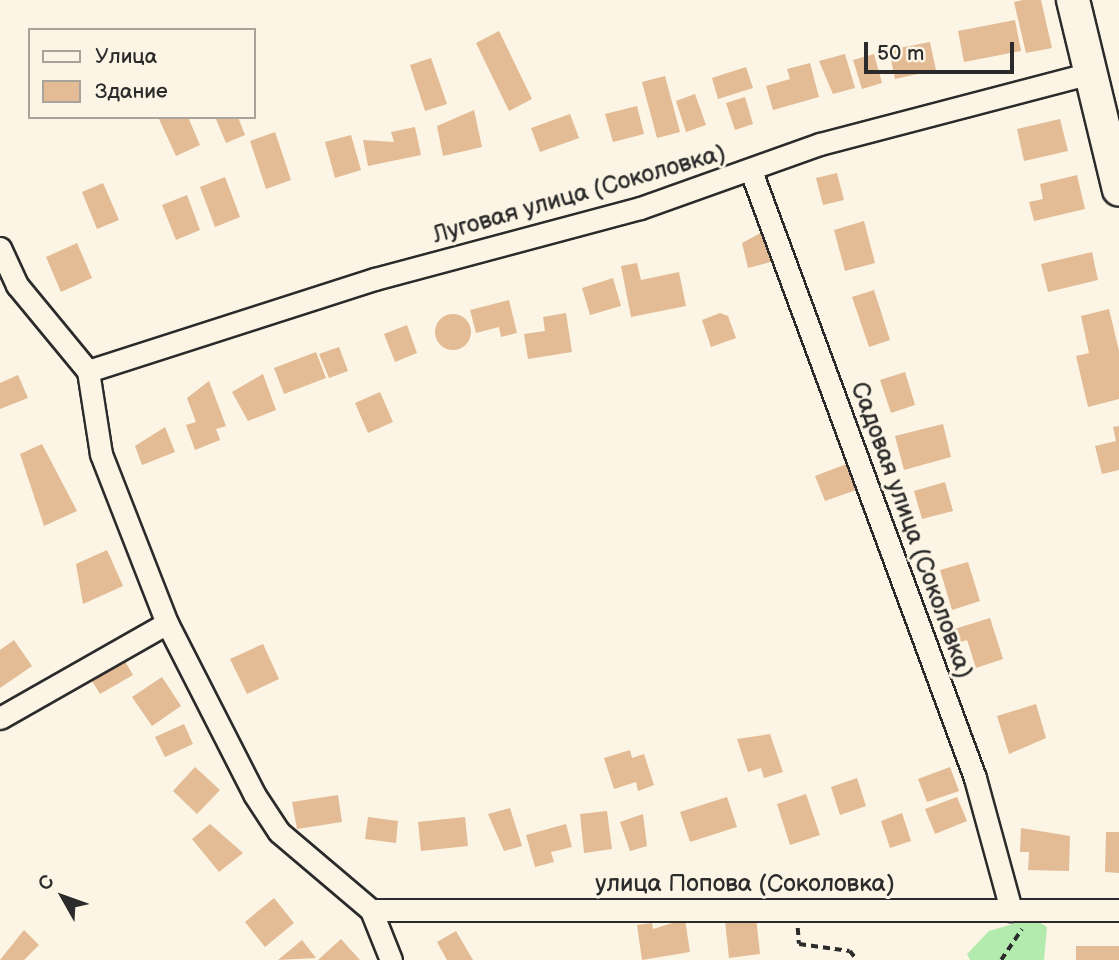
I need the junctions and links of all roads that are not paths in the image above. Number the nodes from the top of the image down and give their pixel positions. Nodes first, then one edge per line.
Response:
1 (1073, 0) edge
2 (1087, 74) junction
3 (751, 171) junction
4 (1119, 190) edge
5 (0, 248) edge
6 (88, 371) junction
7 (167, 622) junction
8 (0, 718) edge
9 (371, 910) junction
10 (1011, 910) junction
11 (1119, 910) edge
12 (391, 960) edge

1 - 2 street
2 - 3 street, Луговая улица (Соколовка)
2 - 4 street
3 - 6 street, Луговая улица (Соколовка)
3 - 10 street, Садовая улица (Соколовка)
5 - 6 street
6 - 7 street
7 - 8 street
7 - 9 street
9 - 10 street, улица Попова (Соколовка)
9 - 12 street
10 - 11 street, улица Попова (Соколовка)

